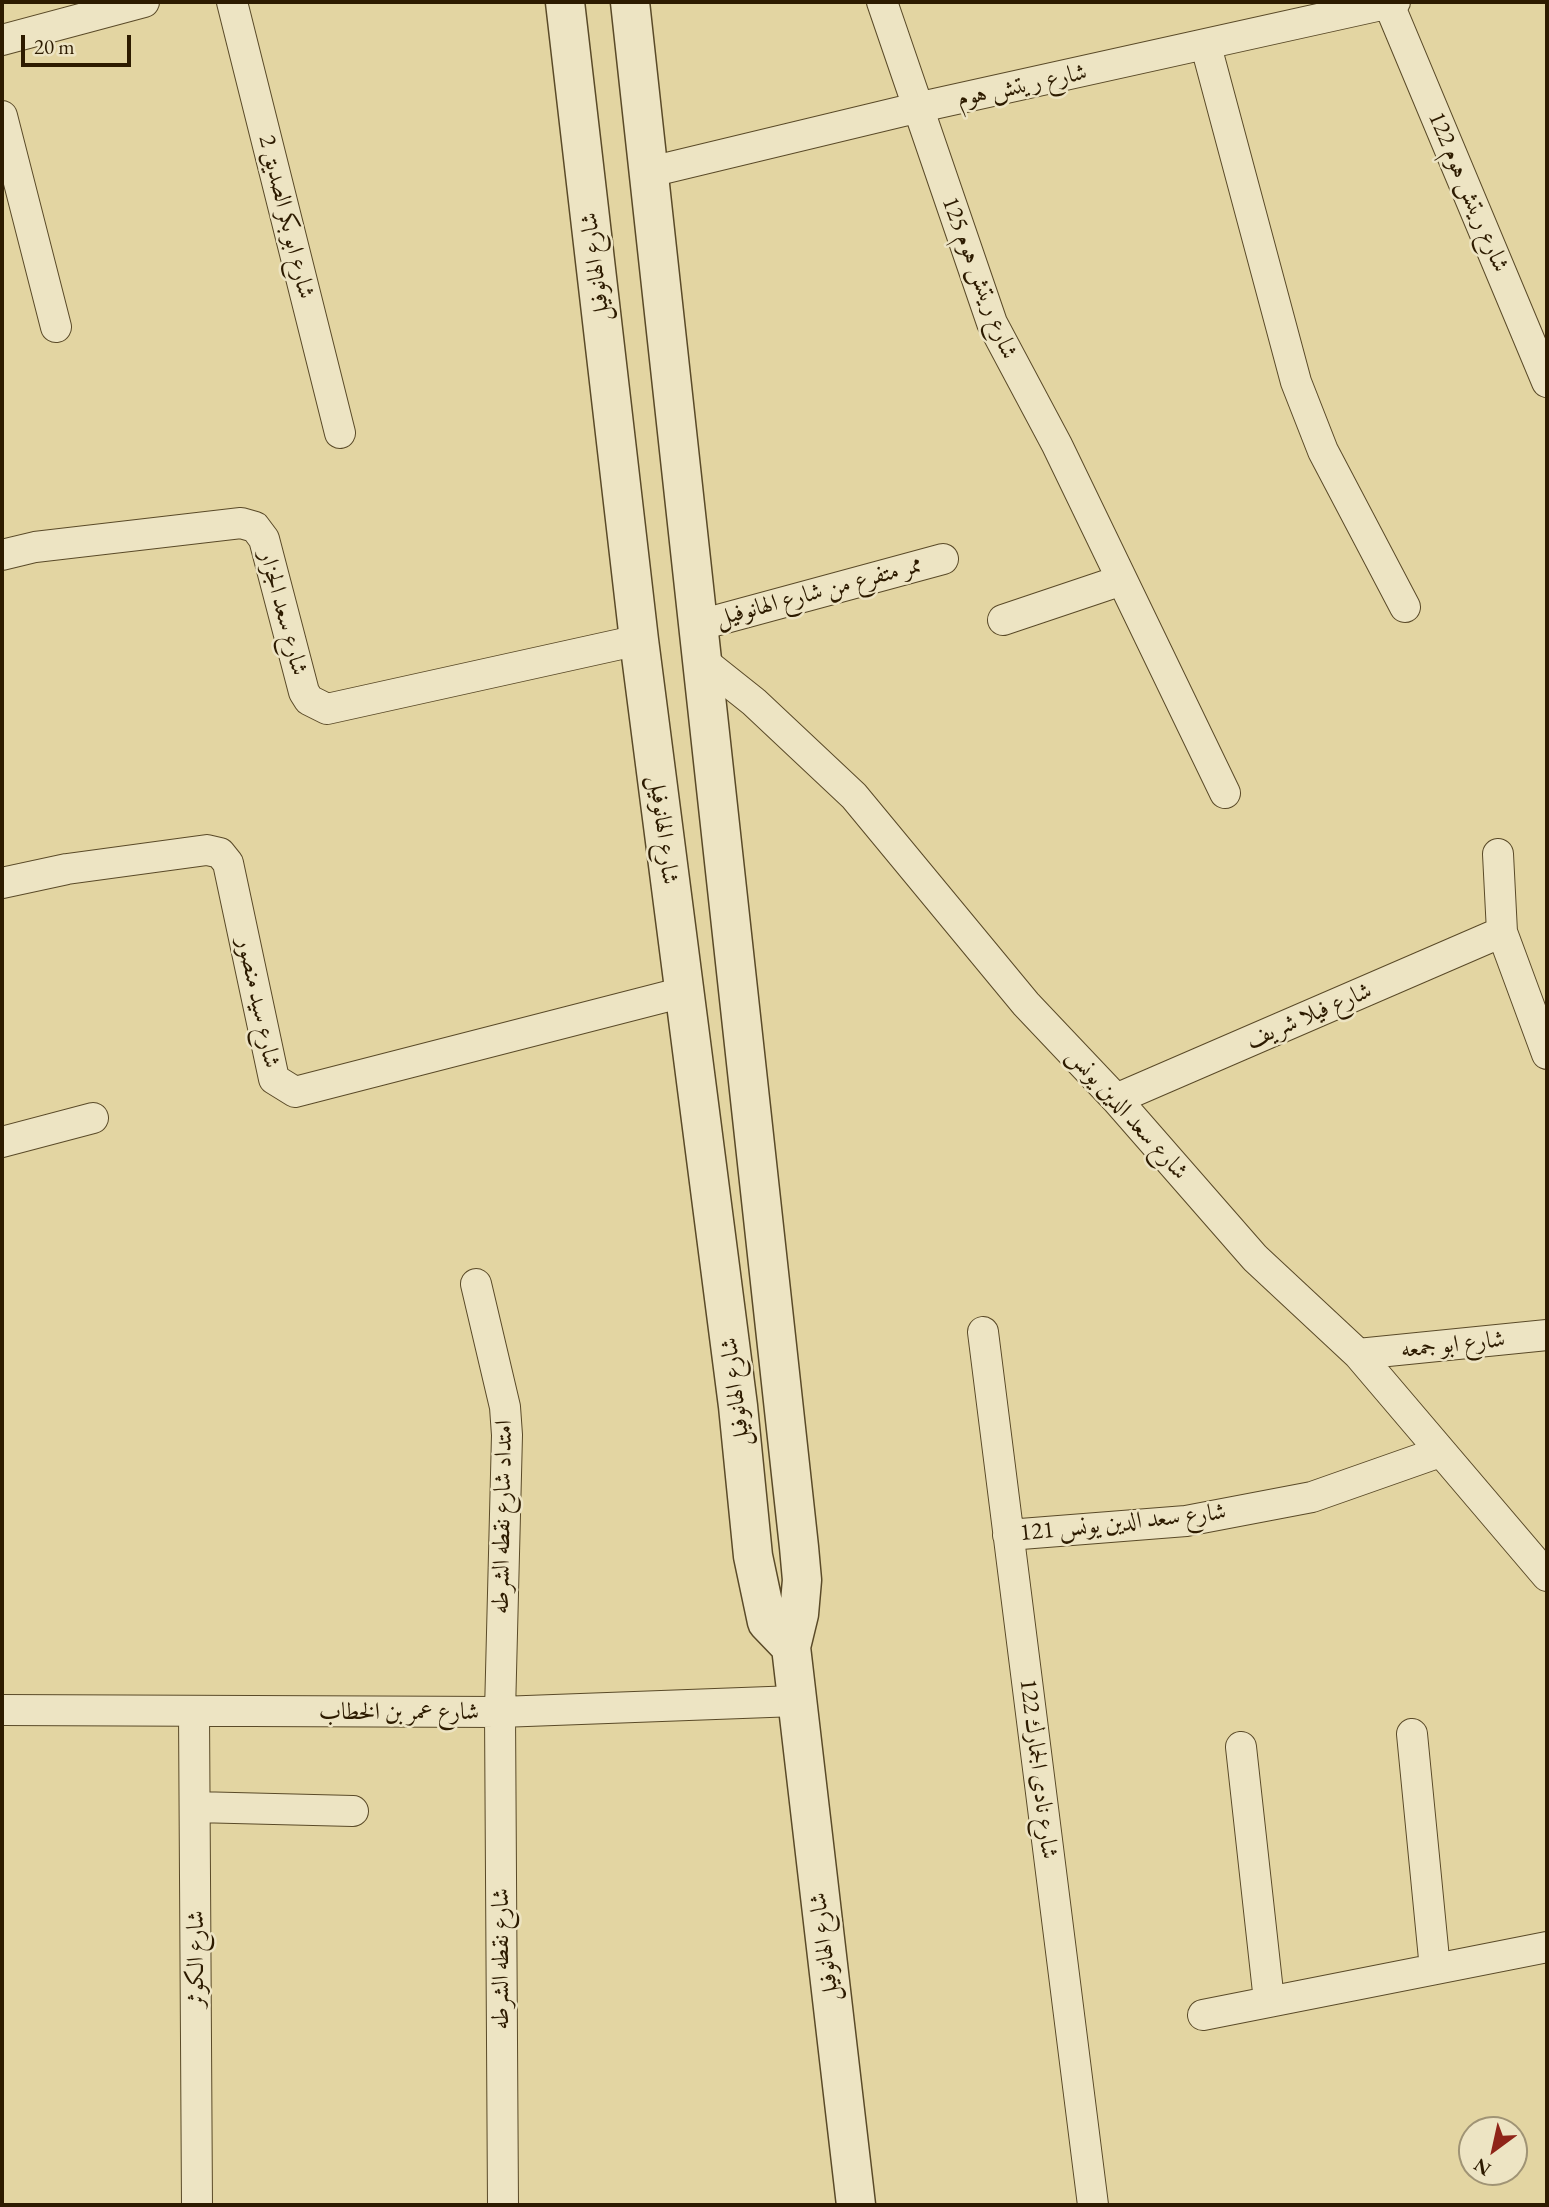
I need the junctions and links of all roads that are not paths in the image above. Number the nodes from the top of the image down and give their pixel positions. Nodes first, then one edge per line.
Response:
1 (144, 2) edge
2 (232, 2) edge
3 (565, 2) edge
4 (630, 2) edge
5 (882, 2) edge
6 (1391, 2) edge
7 (2, 40) edge
8 (1206, 46) junction
9 (916, 108) junction
10 (2, 116) edge
11 (650, 173) junction
12 (56, 327) dead end
13 (1547, 382) edge
14 (340, 433) dead end
15 (2, 555) edge
16 (943, 559) dead end
17 (1122, 580) junction
18 (1405, 607) dead end
19 (1003, 620) dead end
20 (639, 640) junction
21 (698, 642) junction
22 (1225, 793) dead end
23 (1499, 854) dead end
24 (2, 883) edge
25 (1502, 932) junction
26 (684, 992) junction
27 (1547, 1054) edge
28 (1116, 1099) junction
29 (93, 1118) dead end
30 (2, 1142) edge
31 (476, 1284) dead end
32 (983, 1332) dead end
33 (1547, 1335) edge
34 (1358, 1354) junction
35 (1440, 1452) junction
36 (1008, 1535) junction
37 (1547, 1576) edge
38 (791, 1647) junction
39 (796, 1701) junction
40 (2, 1710) edge
41 (499, 1712) junction
42 (194, 1713) junction
43 (1412, 1734) dead end
44 (1241, 1747) dead end
45 (195, 1807) junction
46 (353, 1811) dead end
47 (1547, 1947) edge
48 (1435, 1969) junction
49 (1269, 2001) junction
50 (1203, 2015) dead end
51 (197, 2205) edge
52 (503, 2205) edge
53 (856, 2205) edge
54 (1093, 2205) edge

1 - 7 street
2 - 14 street, شارع ابو بكر الصديق 2
3 - 20 street, شارع الهانوفيل
4 - 11 street, شارع الهانوفيل
5 - 9 street, شارع ريتش هوم 125
6 - 8 street, شارع ريتش هوم
6 - 13 street, شارع ريتش هوم 122
8 - 9 street, شارع ريتش هوم
8 - 18 street
9 - 11 street, شارع ريتش هوم
9 - 17 street, شارع ريتش هوم 125
10 - 12 street
11 - 21 street, شارع الهانوفيل
15 - 20 street, شارع سعد الجزار
16 - 21 street, ممر متفرع من شارع الهانوفيل
17 - 19 street
17 - 22 street, شارع ريتش هوم 125
20 - 26 street, شارع الهانوفيل
21 - 28 street, شارع سعد الدين يونس
21 - 38 street, شارع الهانوفيل
23 - 25 street
24 - 26 street, شارع سيد منصور
25 - 27 street
25 - 28 street, شارع فيلا شريف
26 - 38 street, شارع الهانوفيل
28 - 34 street, شارع سعد الدين يونس
29 - 30 street
31 - 41 street, امتداد شارع نقطه الشرطه
32 - 36 street, شارع نادى الجمارك 122
33 - 34 street, شارع ابو جمعه
34 - 35 street, شارع سعد الدين يونس
35 - 36 street, شارع سعد الدين يونس 121
35 - 37 street, شارع سعد الدين يونس
36 - 54 street, شارع نادى الجمارك 122
38 - 39 street, شارع الهانوفيل
39 - 41 street, شارع عمر بن الخطاب
39 - 53 street, شارع الهانوفيل
40 - 42 street, شارع عمر بن الخطاب
41 - 42 street, شارع عمر بن الخطاب
41 - 52 street, شارع نقطه الشرطه
42 - 45 street, شارع الكوثر
43 - 48 street
44 - 49 street
45 - 46 street
45 - 51 street, شارع الكوثر
47 - 48 street
48 - 49 street
49 - 50 street

